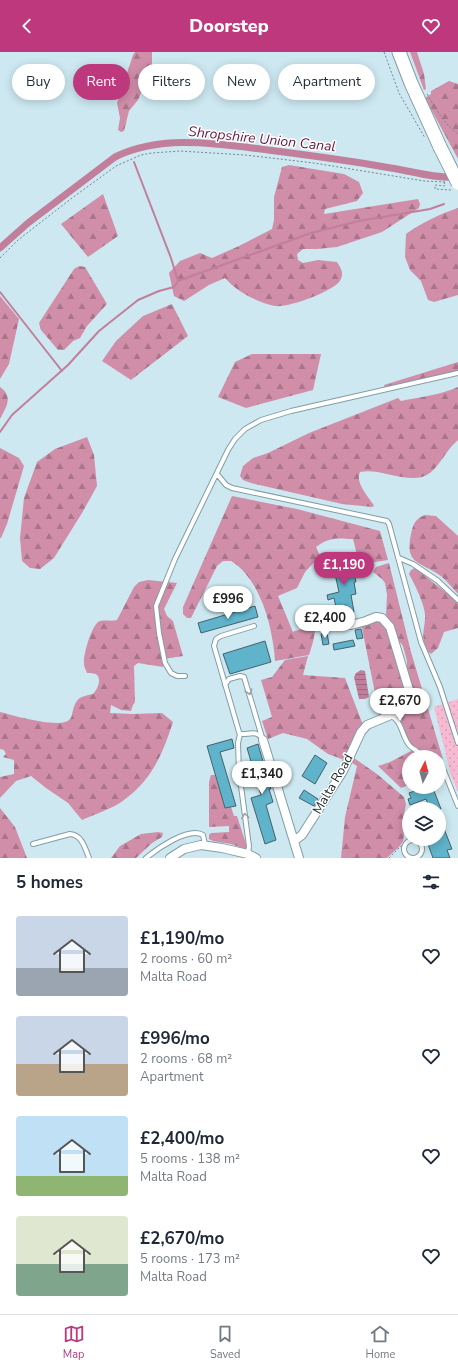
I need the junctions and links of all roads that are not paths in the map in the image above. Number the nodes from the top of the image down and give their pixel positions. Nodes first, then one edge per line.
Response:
1 (399, 52) edge
2 (457, 187) edge
3 (458, 373) edge
4 (217, 474) junction
5 (398, 558) junction
6 (458, 600) edge
7 (351, 624) joint
8 (326, 625) dead end
9 (254, 626) dead end
10 (184, 676) dead end
11 (225, 686) junction
12 (391, 716) junction
13 (240, 734) junction
14 (263, 740) junction
15 (458, 743) edge
16 (417, 750) edge
17 (446, 776) edge
18 (458, 806) edge
19 (294, 842) junction
20 (33, 844) dead end
21 (205, 845) junction
22 (404, 850) junction
23 (252, 857) edge
24 (89, 858) edge
25 (146, 858) edge
26 (170, 858) edge
27 (299, 858) edge
28 (404, 858) edge
29 (417, 858) edge

1 - 2 highway, bridge
3 - 4 lane
4 - 5 lane
4 - 10 lane
5 - 6 lane
5 - 15 lane
7 - 8 lane
7 - 12 street, Malta Road
9 - 11 lane
11 - 13 lane
11 -> 14 lane
12 - 16 lane
12 - 19 street, Malta Road
13 - 14 lane
23 -> 13 lane
14 - 19 street
17 - 18 lane
19 - 27 street
20 - 24 lane
21 - 23 street
21 - 25 lane
21 - 26 street
22 - 28 lane
22 - 29 lane
22 - 29 lane

